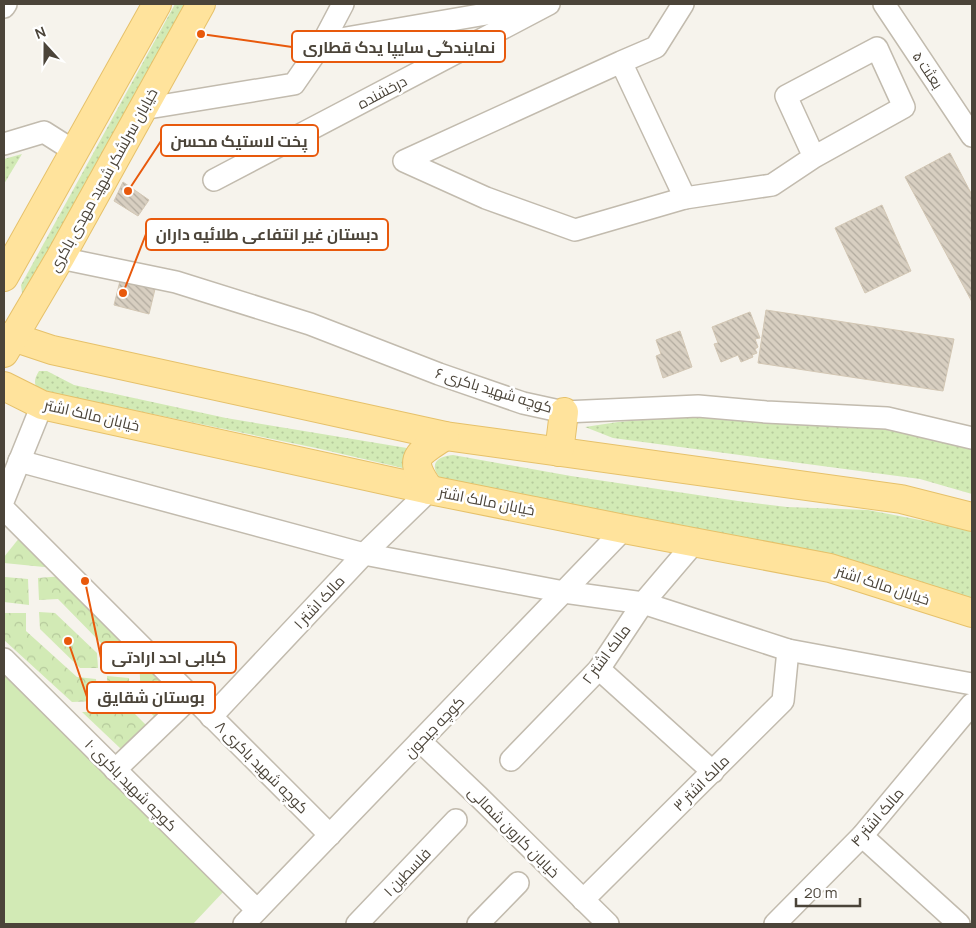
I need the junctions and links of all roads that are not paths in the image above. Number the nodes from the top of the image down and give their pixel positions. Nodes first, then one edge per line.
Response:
1 (6, 4) edge
2 (201, 4) edge
3 (343, 4) edge
4 (543, 4) edge
5 (550, 4) edge
6 (683, 4) edge
7 (887, 5) edge
8 (148, 6) edge
9 (4, 7) edge
10 (323, 42) junction
11 (622, 62) junction
12 (142, 109) junction
13 (972, 136) edge
14 (4, 144) edge
15 (74, 151) junction
16 (814, 157) junction
17 (214, 180) dead end
18 (685, 198) junction
19 (60, 258) junction
20 (4, 277) edge
21 (7, 343) edge
22 (4, 386) edge
23 (42, 405) junction
24 (564, 412) junction
25 (445, 436) junction
26 (972, 438) edge
27 (559, 452) junction
28 (19, 461) junction
29 (430, 490) junction
30 (4, 500) edge
31 (4, 508) edge
32 (972, 517) edge
33 (624, 529) junction
34 (695, 542) junction
35 (364, 554) junction
36 (564, 592) junction
37 (643, 602) junction
38 (972, 613) edge
39 (788, 650) junction
40 (4, 659) edge
41 (599, 669) junction
42 (972, 684) edge
43 (192, 696) junction
44 (972, 704) edge
45 (211, 716) junction
46 (420, 741) junction
47 (511, 760) dead end
48 (115, 770) junction
49 (712, 772) junction
50 (456, 820) dead end
51 (330, 835) junction
52 (862, 836) junction
53 (518, 883) dead end
54 (583, 900) junction
55 (251, 917) edge
56 (357, 924) edge
57 (478, 924) edge
58 (608, 924) edge
59 (775, 924) edge
60 (959, 924) edge

1 - 9 street
2 - 12 main road, خیابان سرلشکر شهید مهدی باکری
3 - 10 street
4 - 10 street
5 - 17 street, درخشنده
6 - 11 street
7 - 13 street, بعثت ۵
8 - 15 main road
10 - 12 street
11 - 18 street
11 - 18 street
12 - 19 main road, خیابان سرلشکر شهید مهدی باکری
14 - 15 street
15 - 20 main road
16 - 16 street
16 - 18 street
19 - 21 main road, خیابان سرلشکر شهید مهدی باکری
19 - 24 street, کوچه شهید باکری ۶
21 - 25 main road
22 - 23 main road, خیابان مالک اشتر
23 - 28 street
23 - 29 main road, خیابان مالک اشتر
24 - 26 street, کوچه شهید باکری ۶
24 - 27 main road
25 - 27 main road
25 - 29 main road
27 - 32 main road
28 - 30 street
28 - 35 street
29 - 33 main road, خیابان مالک اشتر
29 - 35 street, مالک اشتر ۱
31 - 43 street, کوچه شهید باکری ۸
33 - 34 main road, خیابان مالک اشتر
33 - 36 street, کوچه جیحون
34 - 37 street, مالک اشتر ۲
34 - 38 main road, خیابان مالک اشتر
35 - 36 street
35 - 45 street, مالک اشتر ۱
36 - 37 street
36 - 46 street, کوچه جیحون
37 - 39 street
37 - 41 street, مالک اشتر ۲
39 - 42 street
39 - 49 street, مالک اشتر ۳
40 - 48 street, کوچه شهید باکری ۱۰
41 - 47 street, مالک اشتر ۲
41 - 49 street
43 - 45 street, کوچه شهید باکری ۸
43 - 48 street
44 - 52 street, مالک اشتر ۴
45 - 51 street, کوچه شهید باکری ۸
46 - 51 street, کوچه جیحون
46 - 54 street, خیابان کارون شمالی
48 - 55 street, کوچه شهید باکری ۱۰
49 - 54 street, مالک اشتر ۳
50 - 56 street, فلسطین ۱
51 - 55 street, کوچه جیحون
52 - 59 street, مالک اشتر ۴
52 - 60 street
53 - 57 street
54 - 58 street, خیابان کارون شمالی

